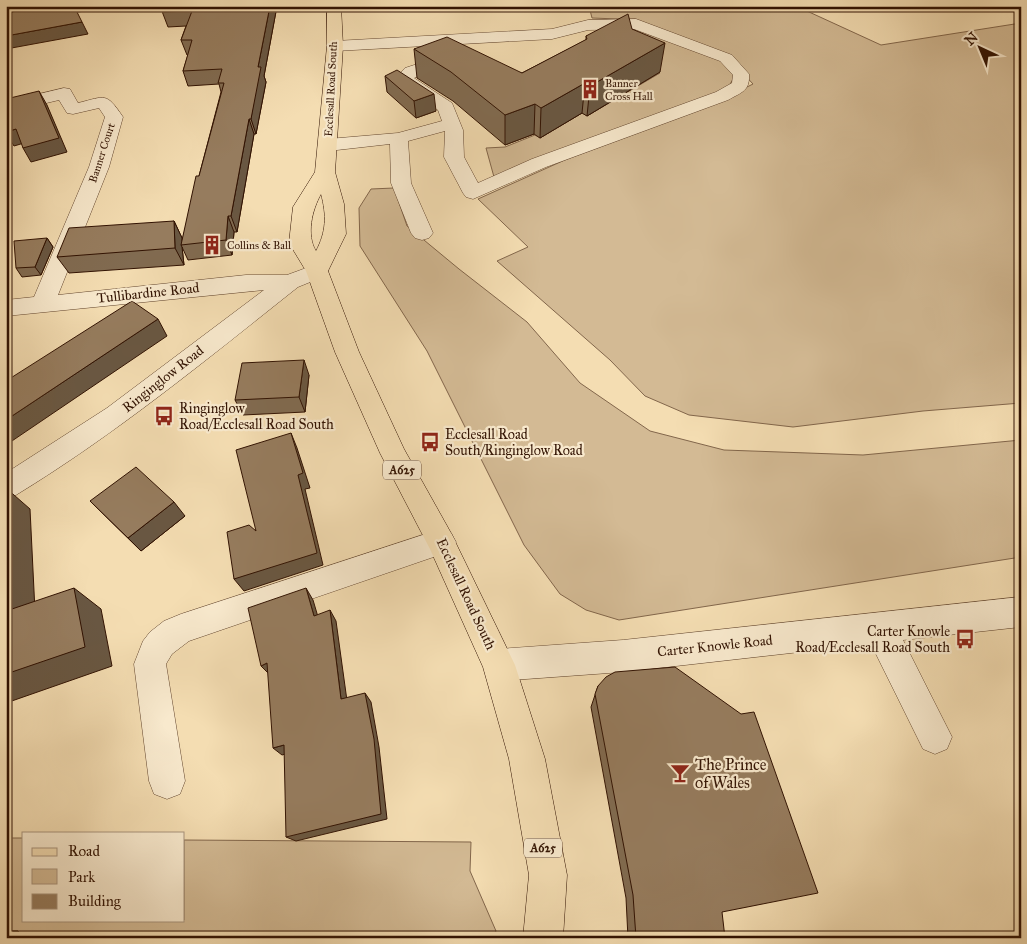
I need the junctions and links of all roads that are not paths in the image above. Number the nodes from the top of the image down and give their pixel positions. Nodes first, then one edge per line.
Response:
1 (90, 6) edge
2 (334, 6) edge
3 (6, 20) edge
4 (446, 40) junction
5 (335, 46) junction
6 (9, 107) edge
7 (452, 124) junction
8 (399, 138) junction
9 (328, 145) junction
10 (325, 172) junction
11 (422, 233) dead end
12 (317, 270) junction
13 (290, 282) junction
14 (42, 305) junction
15 (6, 308) edge
16 (6, 486) edge
17 (441, 542) junction
18 (1021, 612) edge
19 (880, 629) junction
20 (499, 665) junction
21 (935, 737) dead end
22 (167, 781) dead end
23 (543, 938) edge

1 - 3 street
2 - 5 main road, Ecclesall Road South / A625
4 - 5 street
4 - 7 street
4 - 7 street
5 - 9 main road, Ecclesall Road South / A625
6 - 14 street, Banner Court
7 - 8 street
8 - 9 street
8 - 11 street
9 - 10 main road, Ecclesall Road South / A625
10 - 12 main road, Ecclesall Road South / A625
10 - 12 main road, Ecclesall Road South / A625
12 - 13 street, Ringinglow Road
12 - 17 main road, Ecclesall Road South / A625
13 - 14 street, Tullibardine Road
13 - 16 street, Ringinglow Road
14 - 15 street, Tullibardine Road
17 - 20 main road, Ecclesall Road South / A625
17 - 22 street
18 - 19 street, Carter Knowle Road
19 - 20 street, Carter Knowle Road
19 - 21 street
20 - 23 main road, Ecclesall Road South / A625

